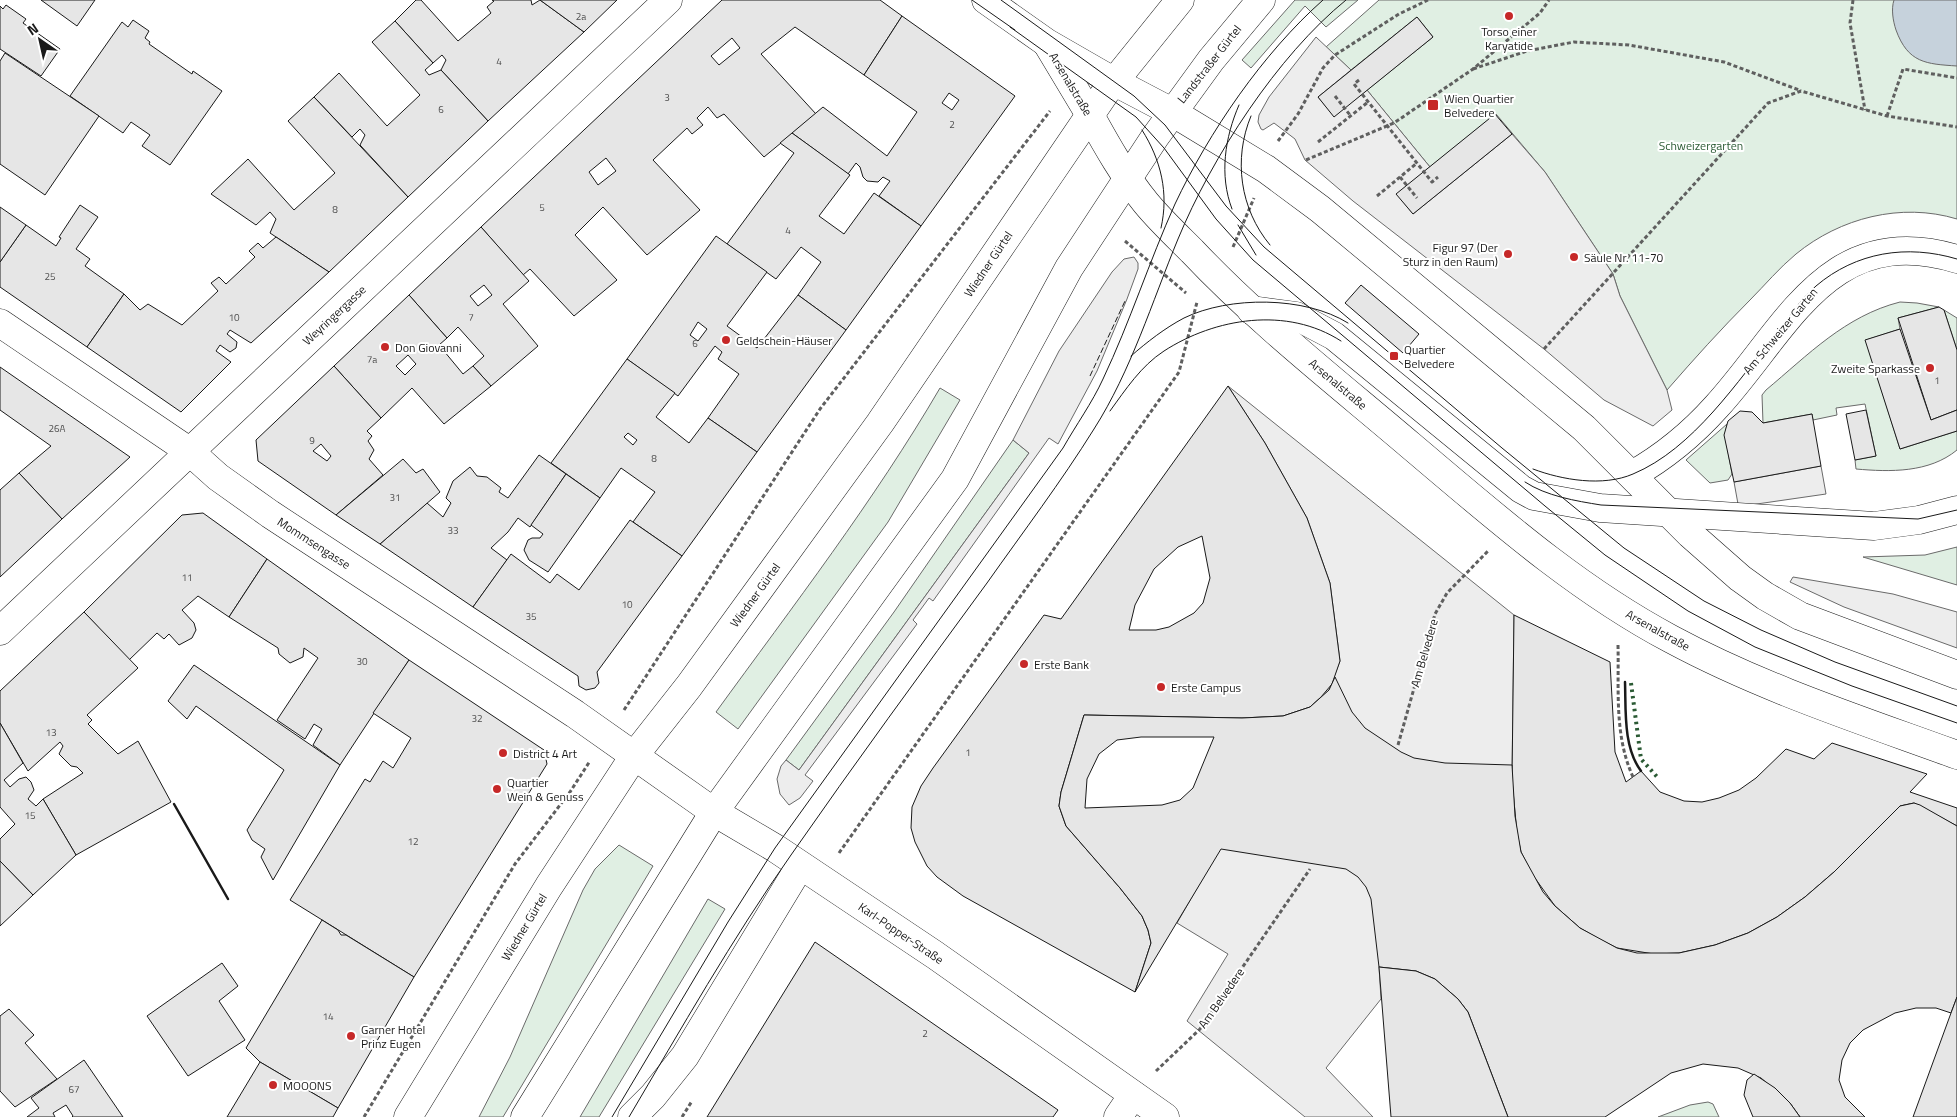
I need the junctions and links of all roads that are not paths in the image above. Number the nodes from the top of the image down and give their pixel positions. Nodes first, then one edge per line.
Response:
1 (668, 0) edge
2 (986, 0) edge
3 (1180, 0) edge
4 (1261, 0) edge
5 (1047, 44) junction
6 (1113, 81) junction
7 (1090, 115) junction
8 (1166, 121) junction
9 (1127, 179) junction
10 (1957, 259) edge
11 (1251, 310) junction
12 (0, 323) edge
13 (189, 451) junction
14 (1632, 475) junction
15 (1957, 510) edge
16 (1669, 512) junction
17 (0, 630) edge
18 (1957, 675) edge
19 (1957, 755) edge
20 (634, 756) junction
21 (714, 812) junction
22 (810, 873) junction
23 (1133, 1094) junction
24 (408, 1117) edge
25 (525, 1117) edge
26 (632, 1117) edge
27 (1118, 1117) edge
28 (1165, 1117) edge

1 - 13 main road, Weyringergasse
2 - 5 main road
3 - 6 main road
4 - 8 main road, Landstraßer Gürtel
5 - 6 main road, Arsenalstraße
5 - 7 main road, Arsenalstraße
6 - 7 main road, Wiedner Gürtel
6 - 8 main road, Arsenalstraße
7 - 9 main road, Arsenalstraße
7 - 20 main road, Wiedner Gürtel
8 - 9 main road
8 - 14 main road, Arsenalstraße
9 - 11 main road, Arsenalstraße
9 - 21 main road
10 - 14 main road, Am Schweizer Garten
11 - 16 main road
11 - 19 main road, Arsenalstraße
12 - 13 main road, Mommsengasse
13 - 17 main road, Weyringergasse
13 - 20 main road, Mommsengasse
14 - 16 main road, Arsenalstraße
15 - 16 main road
16 - 18 main road, Arsenalstraße
20 - 21 main road, Karl-Popper-Straße
20 - 24 main road, Wiedner Gürtel
21 - 22 main road, Karl-Popper-Straße
21 - 25 main road
22 - 23 main road, Karl-Popper-Straße
22 - 26 main road
23 - 27 main road
23 - 28 main road, Karl-Popper-Straße

